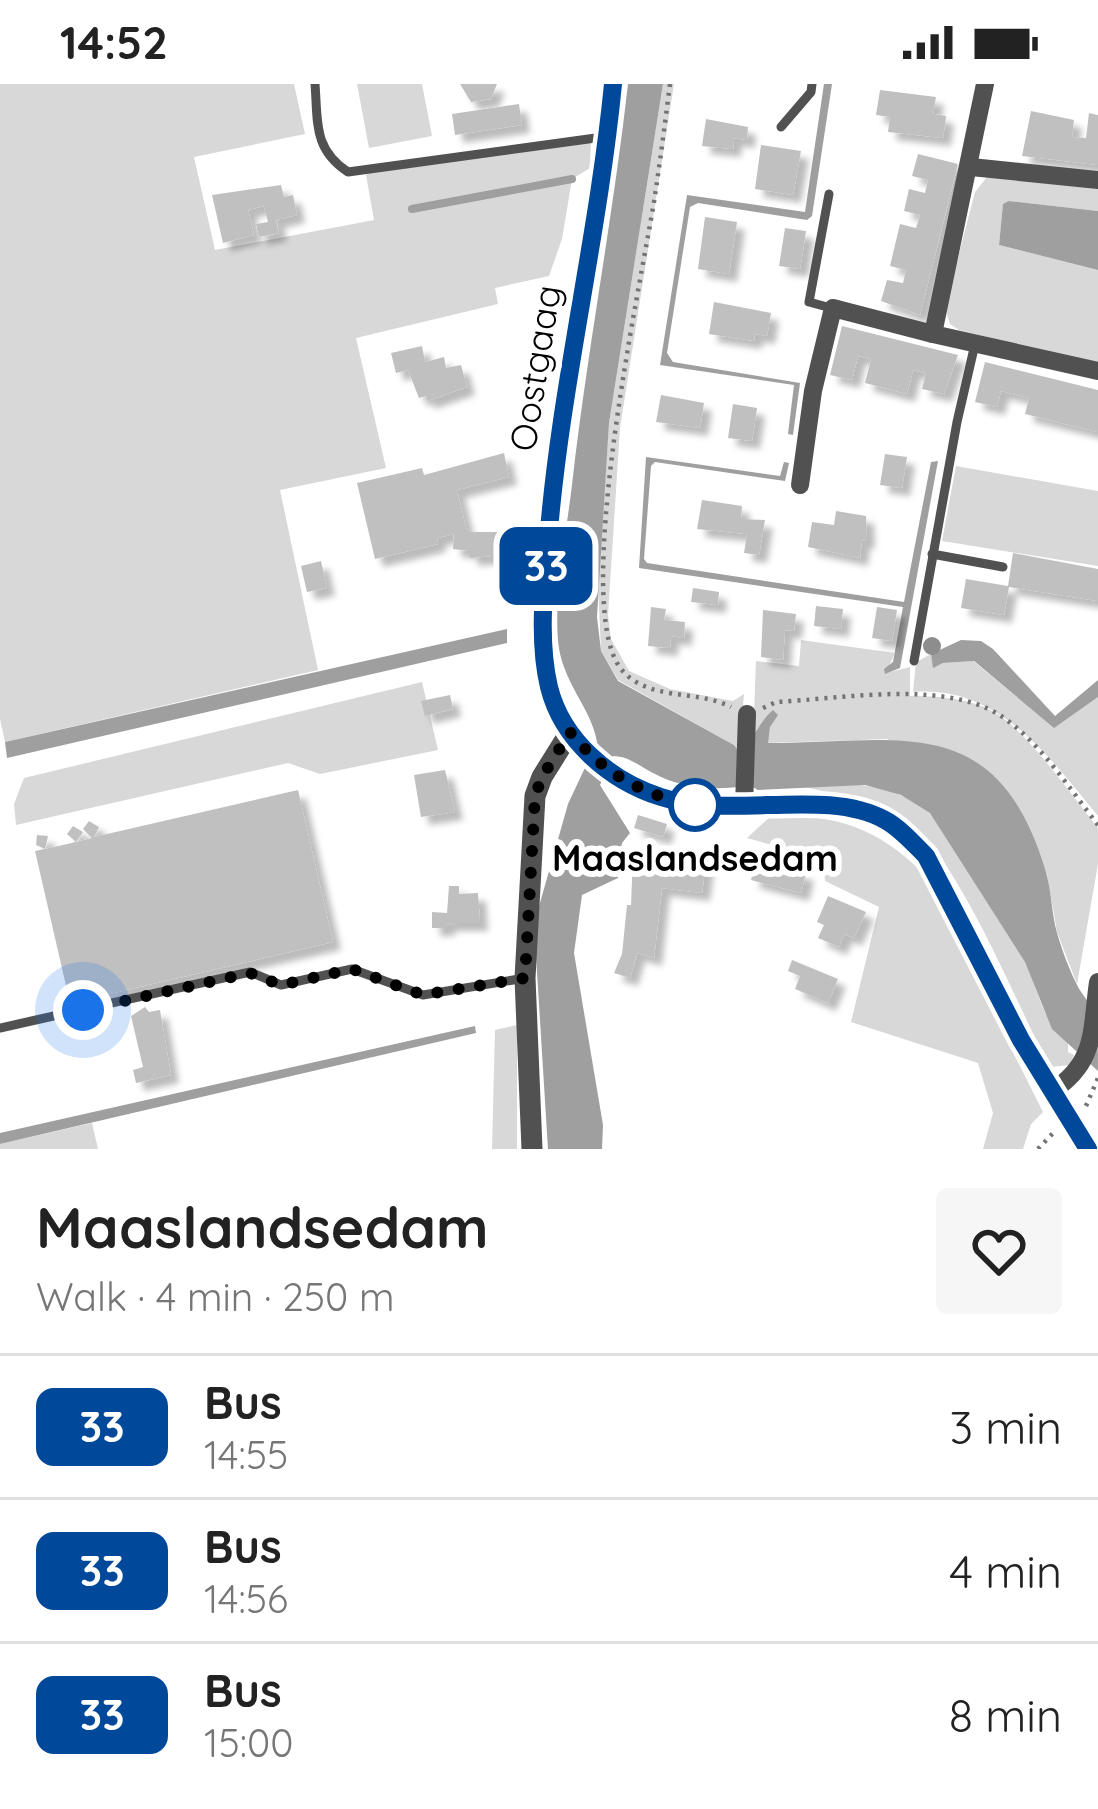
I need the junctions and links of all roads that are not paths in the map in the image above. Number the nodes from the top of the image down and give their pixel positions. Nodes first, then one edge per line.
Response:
1 (315, 84) edge
2 (613, 84) edge
3 (812, 84) edge
4 (985, 84) edge
5 (781, 127) dead end
6 (608, 136) junction
7 (970, 166) junction
8 (1098, 180) edge
9 (830, 194) dead end
10 (832, 308) junction
11 (933, 334) junction
12 (975, 344) junction
13 (1098, 371) edge
14 (800, 485) dead end
15 (932, 554) junction
16 (1003, 567) dead end
17 (914, 661) dead end
18 (747, 714) road end
19 (570, 732) junction
20 (744, 803) junction
21 (525, 978) junction
22 (1097, 990) edge
23 (0, 1028) edge
24 (1051, 1092) junction
25 (532, 1149) edge
26 (1088, 1149) edge

1 - 6 lane
2 - 6 main road, Oostgaag
3 - 5 lane
4 - 7 street
6 - 19 main road, Oostgaag
7 - 8 street
7 - 11 street
9 - 10 lane
10 - 11 street
10 - 14 street
11 - 12 street
12 - 13 street
12 - 15 lane
15 - 16 lane
15 - 17 lane
18 - 20 street
19 - 20 main road, Oostgaag
19 - 21 street
20 - 24 main road, Oostgaag
21 - 23 lane
21 - 25 street
22 - 24 street
24 - 26 main road, Oostgaag

